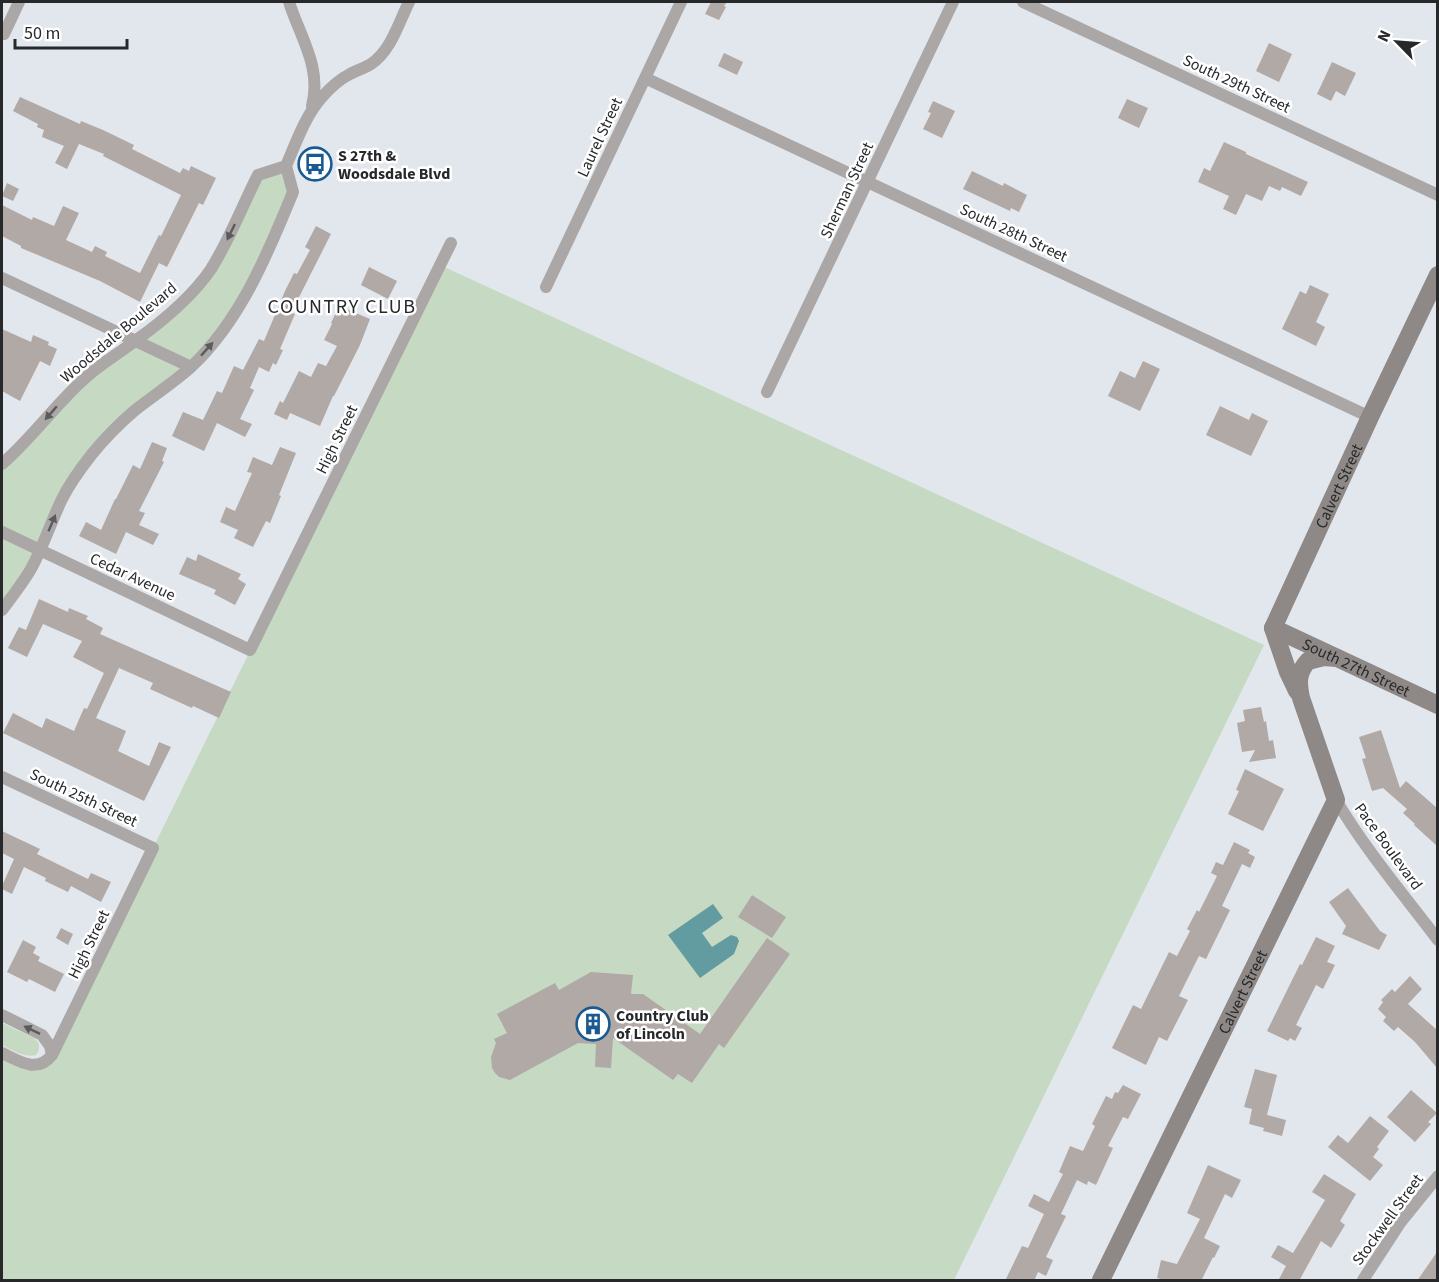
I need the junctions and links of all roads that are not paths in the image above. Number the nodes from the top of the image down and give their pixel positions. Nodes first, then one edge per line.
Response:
1 (19, 2) edge
2 (289, 2) edge
3 (409, 2) edge
4 (681, 2) edge
5 (953, 2) edge
6 (1023, 2) edge
7 (4, 34) dead end
8 (645, 78) junction
9 (311, 113) junction
10 (285, 166) junction
11 (868, 182) junction
12 (1437, 195) edge
13 (451, 243) dead end
14 (1437, 275) edge
15 (2, 278) edge
16 (546, 287) dead end
17 (135, 341) junction
18 (191, 367) junction
19 (767, 392) dead end
20 (1370, 417) junction
21 (2, 464) edge
22 (2, 532) edge
23 (40, 550) junction
24 (2, 610) edge
25 (1273, 628) junction
26 (250, 650) joint
27 (1337, 658) junction
28 (1301, 698) junction
29 (1437, 705) edge
30 (2, 777) edge
31 (1336, 800) junction
32 (153, 848) joint
33 (1437, 940) edge
34 (2, 1015) edge
35 (2, 1053) edge
36 (52, 1055) junction
37 (1437, 1176) edge
38 (1101, 1281) edge
39 (1363, 1281) edge

1 - 7 street
2 - 9 street
3 - 9 street
4 - 8 street, Laurel Street
5 - 11 street, Sherman Street
6 - 12 street, South 29th Street
8 - 11 street, South 28th Street
8 - 16 street, Laurel Street
9 - 10 street
10 -> 17 street, Woodsdale Boulevard
18 -> 10 street
11 - 19 street, Sherman Street
11 - 20 street, South 28th Street
13 - 26 street, High Street
14 - 20 street, Calvert Street
15 - 17 street
17 - 18 street
17 -> 21 street, Woodsdale Boulevard
23 -> 18 street
20 - 25 street, Calvert Street
22 - 23 street, Cedar Avenue
23 - 24 street
23 - 26 street, Cedar Avenue
25 - 27 street, South 27th Street
25 - 28 street
27 - 28 street
27 - 29 street, South 27th Street
28 - 31 street
30 - 32 street, South 25th Street
31 - 33 street, Pace Boulevard
31 - 38 street, Calvert Street
32 - 36 street, High Street
36 -> 34 street
35 - 36 street
37 - 39 street, Stockwell Street

